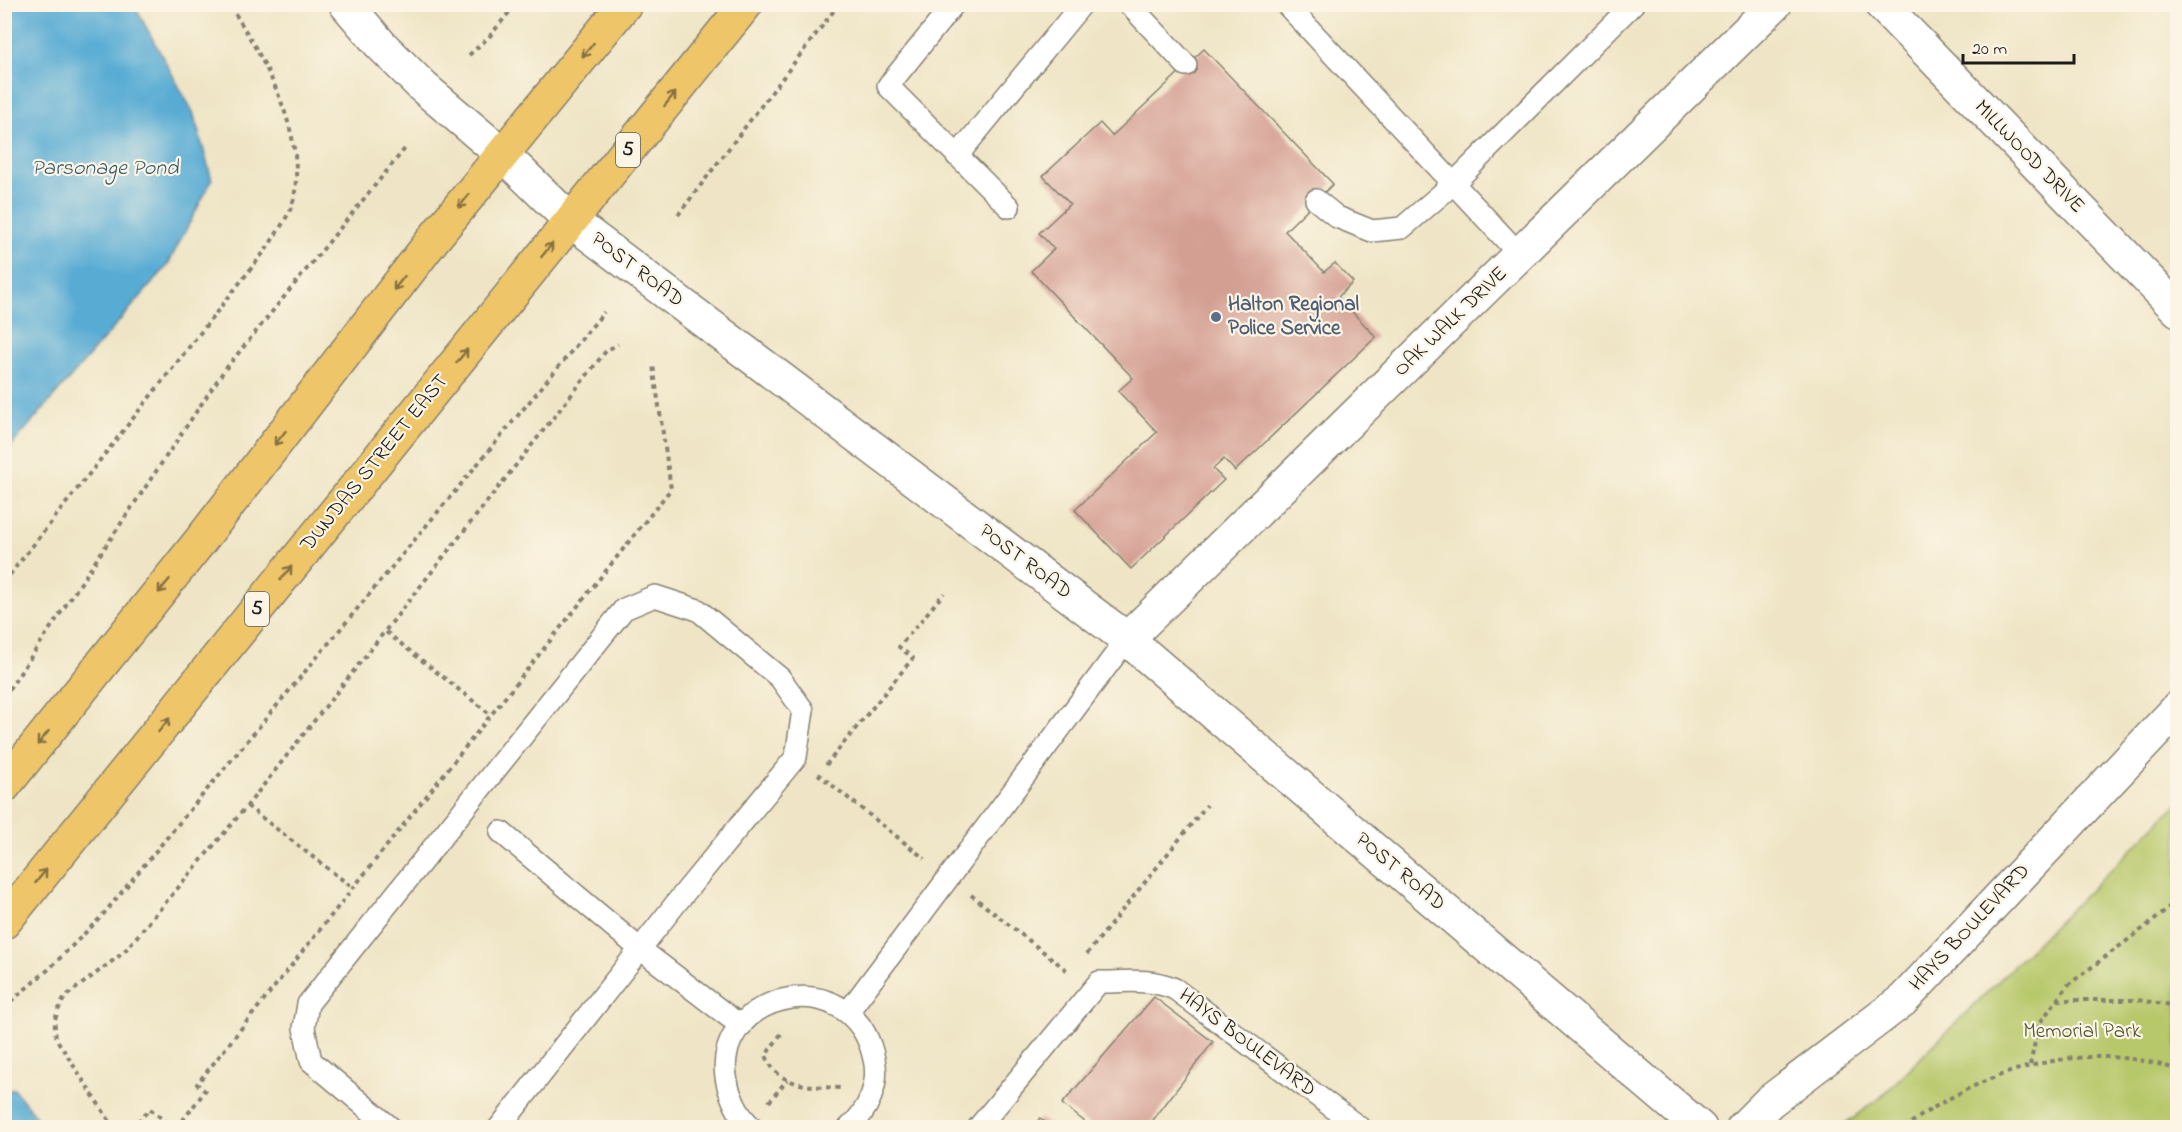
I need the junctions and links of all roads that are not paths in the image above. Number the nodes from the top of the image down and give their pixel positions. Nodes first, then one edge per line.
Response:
1 (346, 4) edge
2 (625, 4) edge
3 (746, 4) edge
4 (954, 4) edge
5 (1082, 4) edge
6 (1129, 4) edge
7 (1286, 4) edge
8 (1633, 4) edge
9 (1774, 4) edge
10 (1881, 4) edge
11 (1186, 65) dead end
12 (502, 154) junction
13 (957, 156) junction
14 (1453, 184) junction
15 (1316, 200) dead end
16 (1009, 207) dead end
17 (571, 221) junction
18 (1520, 255) junction
19 (2178, 310) edge
20 (1127, 639) junction
21 (2178, 708) edge
22 (4, 786) edge
23 (501, 832) dead end
24 (4, 922) edge
25 (640, 949) junction
26 (848, 1012) junction
27 (741, 1026) junction
28 (855, 1126) edge
29 (391, 1128) edge
30 (499, 1128) edge
31 (753, 1128) edge
32 (978, 1128) edge
33 (1360, 1128) edge
34 (1700, 1128) edge
35 (1743, 1128) edge

1 - 12 street, POST ROAD
2 -> 12 main road
17 -> 3 main road, DUNDAS STREET EAST / 5
4 - 13 lane
5 - 13 lane
6 - 11 lane
7 - 14 lane
8 - 14 lane
9 - 18 street, OAK WALK DRIVE
10 - 19 street, MILLWOOD DRIVE
12 - 17 street, POST ROAD
12 -> 22 main road
13 - 16 lane
14 - 15 lane
14 - 18 lane
17 - 20 street, POST ROAD
24 -> 17 main road, DUNDAS STREET EAST / 5
18 - 20 street, OAK WALK DRIVE
20 - 26 lane
20 - 34 street, POST ROAD
21 - 35 street, HAYS BOULEVARD
23 - 25 lane
25 - 27 lane
25 - 29 lane
25 - 30 lane
26 - 27 lane
26 - 28 lane
27 - 31 lane
32 - 33 lane, HAYS BOULEVARD

